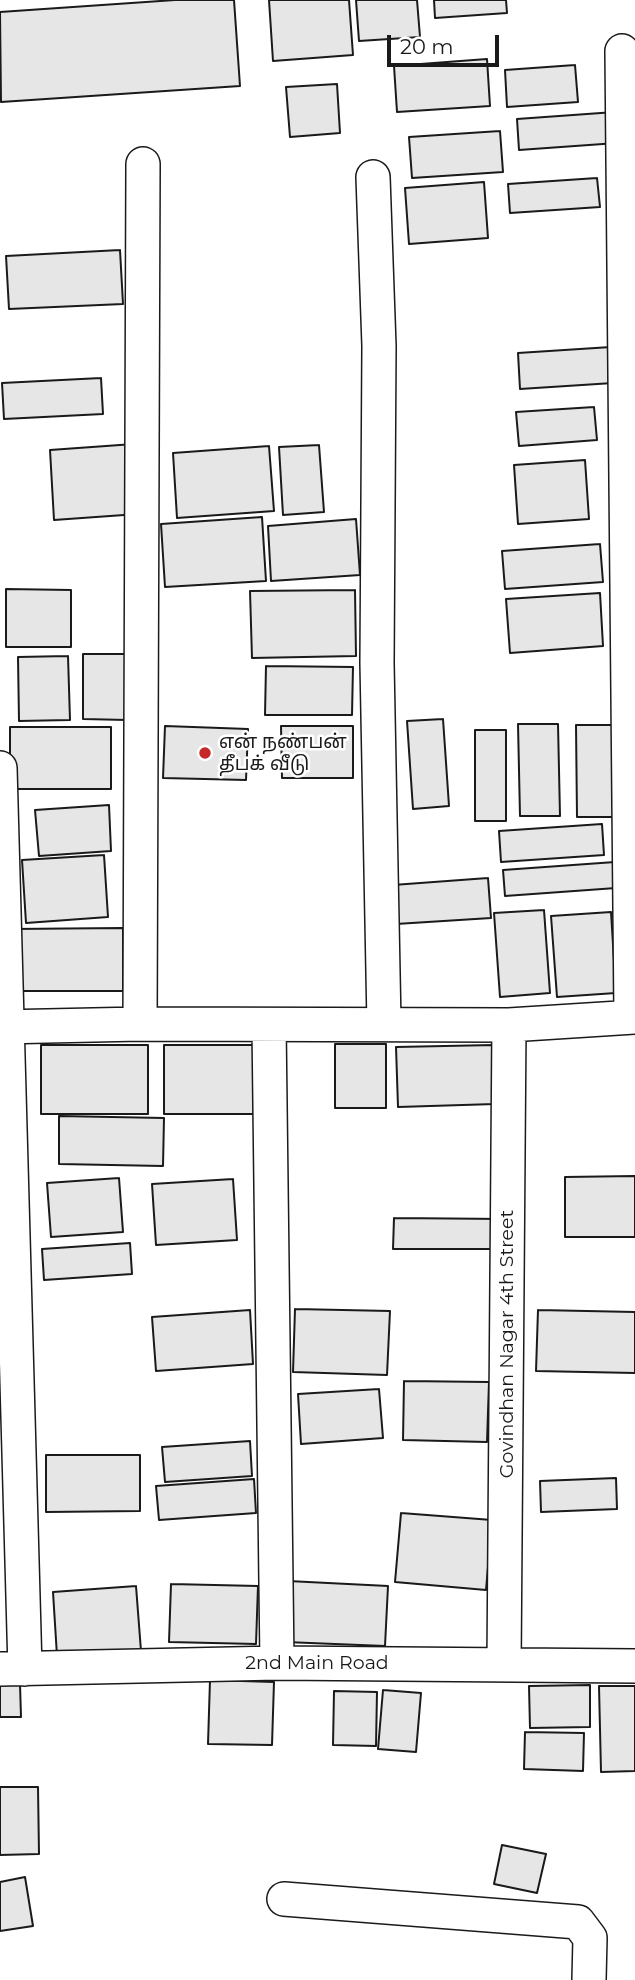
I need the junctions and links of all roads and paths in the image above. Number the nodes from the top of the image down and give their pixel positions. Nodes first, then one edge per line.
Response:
1 (622, 51) dead end
2 (143, 164) dead end
3 (373, 177) dead end
4 (0, 768) edge
5 (633, 1016) edge
6 (141, 1024) junction
7 (384, 1024) junction
8 (269, 1025) junction
9 (509, 1025) junction
10 (3, 1027) edge
11 (277, 1663) junction
12 (504, 1664) junction
13 (635, 1667) edge
14 (13, 1669) edge
15 (284, 1899) dead end
16 (589, 1980) edge

1 - 5 street
2 - 6 street
3 - 7 street
4 - 10 street
5 - 9 street
6 - 8 street
6 - 10 street
7 - 8 street
7 - 9 street
8 - 11 street
9 - 12 street, Govindhan Nagar 4th Street
10 - 14 street
11 - 12 street, 2nd Main Road
11 - 14 street, 2nd Main Road
12 - 13 street, 2nd Main Road
15 - 16 street

